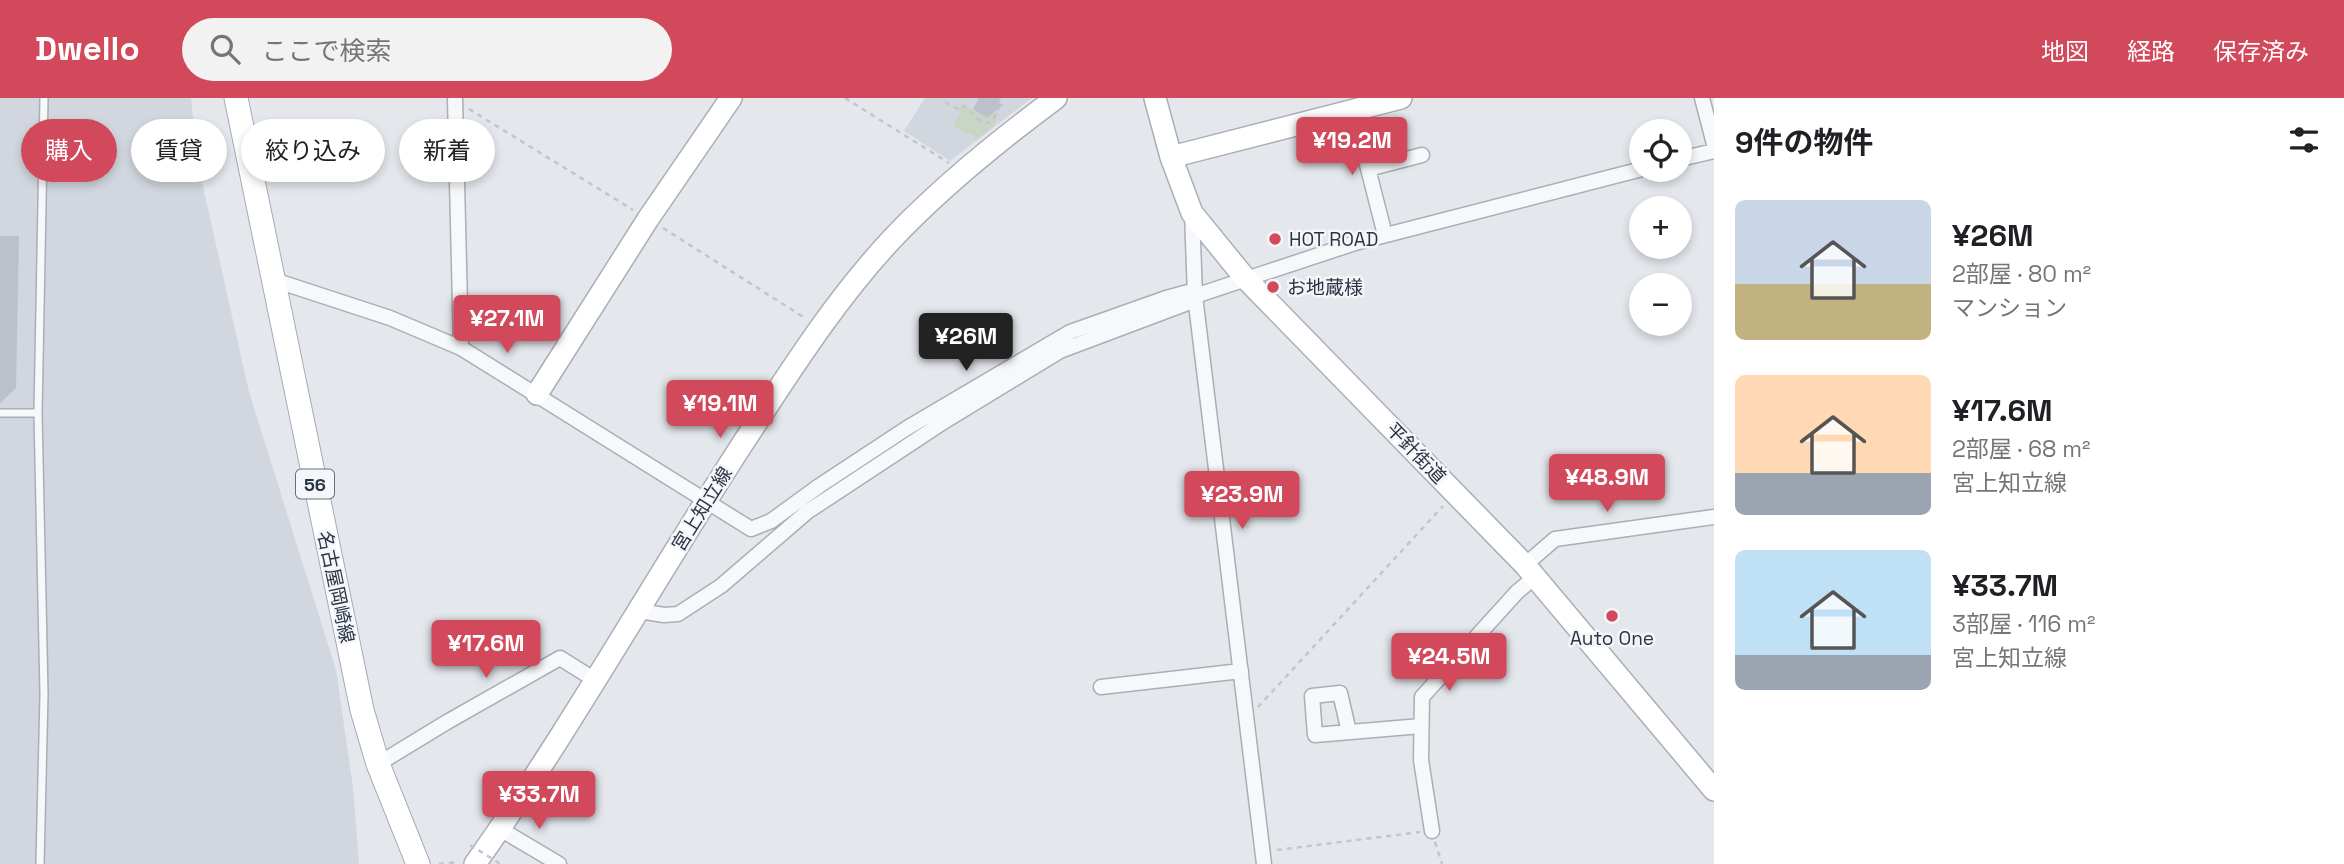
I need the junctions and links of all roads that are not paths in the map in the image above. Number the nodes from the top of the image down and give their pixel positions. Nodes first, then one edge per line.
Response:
1 (44, 98) edge
2 (236, 98) edge
3 (455, 98) edge
4 (731, 98) edge
5 (1056, 98) edge
6 (1155, 98) edge
7 (1401, 98) edge
8 (1702, 98) edge
9 (1353, 110) junction
10 (1714, 144) edge
11 (1714, 151) edge
12 (1422, 155) dead end
13 (1692, 156) edge
14 (1171, 157) junction
15 (1368, 169) junction
16 (1629, 172) edge
17 (1192, 213) junction
18 (1385, 235) junction
19 (1245, 278) junction
20 (274, 280) junction
21 (1195, 296) junction
22 (461, 348) junction
23 (537, 394) junction
24 (0, 413) edge
25 (38, 413) junction
26 (705, 502) junction
27 (1714, 517) edge
28 (1530, 571) junction
29 (639, 611) junction
30 (1241, 671) junction
31 (596, 680) junction
32 (1101, 687) dead end
33 (1421, 726) junction
34 (1349, 732) dead end
35 (378, 764) junction
36 (1714, 790) edge
37 (500, 829) junction
38 (1432, 831) road end
39 (472, 854) edge
40 (1264, 858) edge
41 (40, 864) edge
42 (418, 864) edge
43 (559, 864) edge

1 - 25 lane
2 - 20 main road, 名古屋岡崎線 / 56
3 - 22 street
4 - 23 street
5 - 26 street, 宮上知立線
6 - 14 street, 平針街道
7 - 9 street
8 - 10 street
9 - 14 street
9 - 15 street
11 - 13 street
12 - 15 street
14 - 17 street, 平針街道
15 - 18 street
16 - 18 street
17 - 19 street, 平針街道
17 - 21 street
18 - 19 street
19 - 21 street
19 - 28 street, 平針街道
20 - 22 street
20 - 35 main road, 名古屋岡崎線 / 56
21 - 26 street
21 - 29 street
21 - 30 street
22 - 23 street
23 - 26 street
24 - 25 lane
25 - 41 lane
26 - 29 street, 宮上知立線
27 - 28 street
28 - 33 street
28 - 36 street, 平針街道
29 - 31 street, 宮上知立線
30 - 32 street
30 - 40 street
31 - 35 street
31 - 37 street, 宮上知立線
33 - 34 street
33 - 38 street
35 - 42 main road, 名古屋岡崎線 / 56
37 - 39 street, 宮上知立線
37 - 43 street

